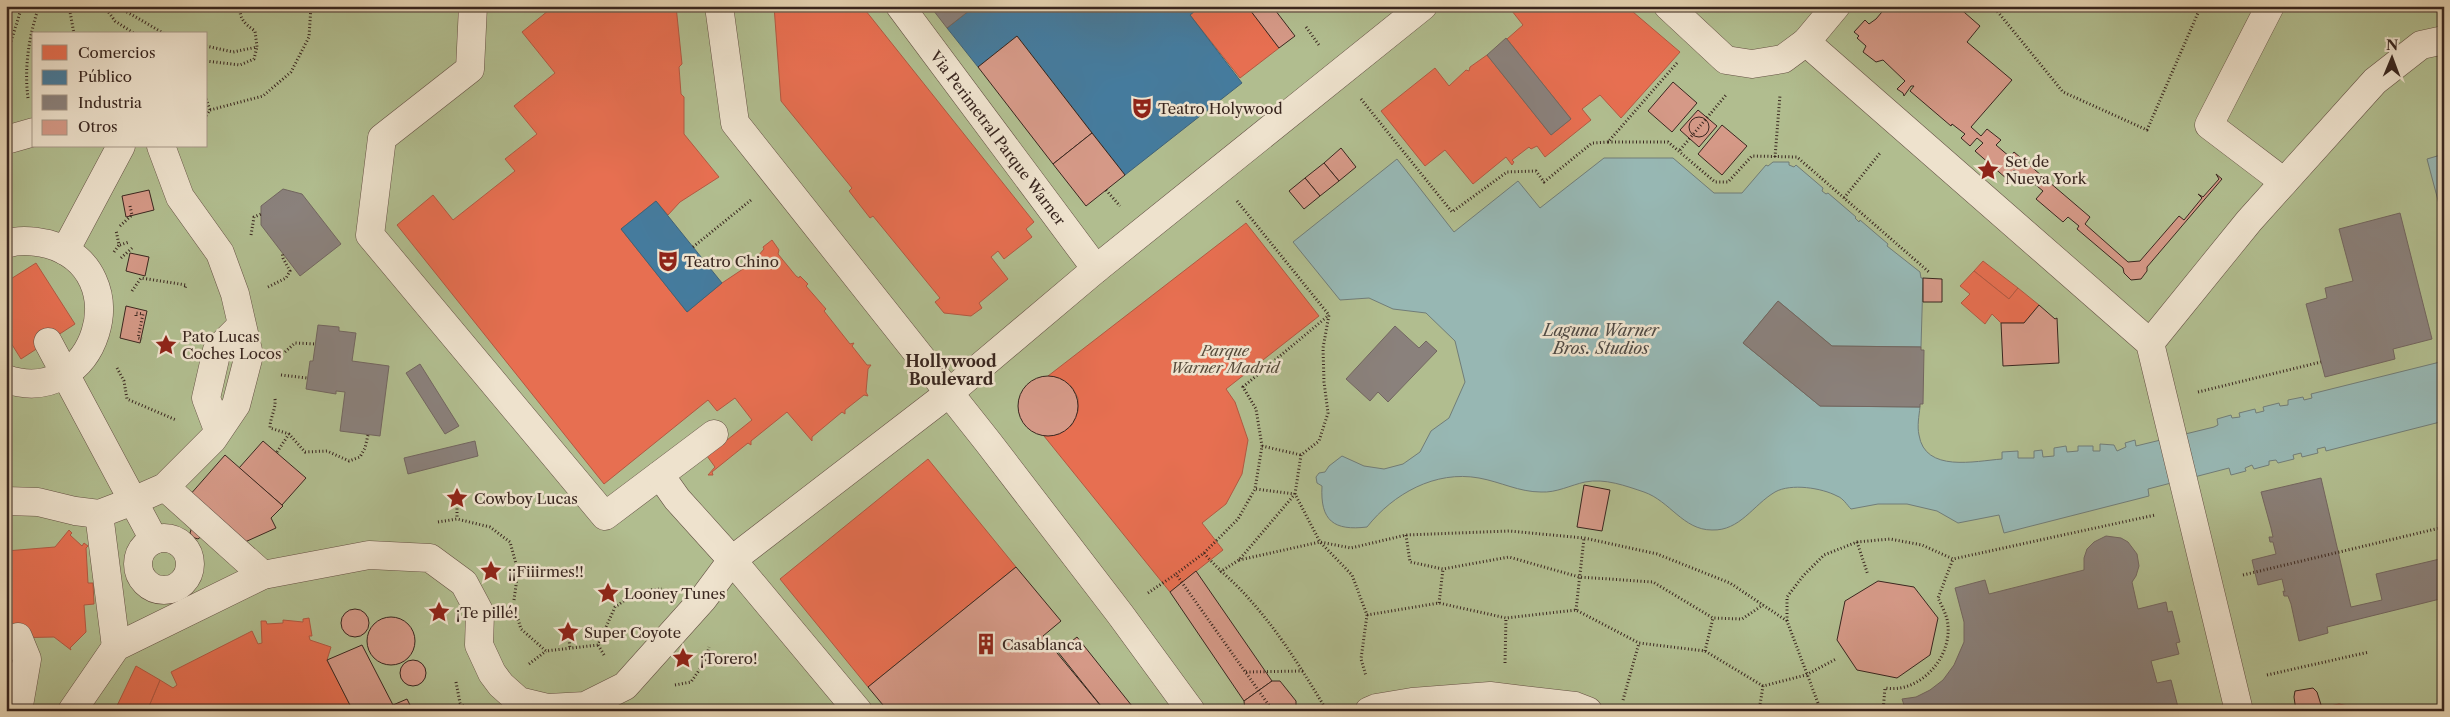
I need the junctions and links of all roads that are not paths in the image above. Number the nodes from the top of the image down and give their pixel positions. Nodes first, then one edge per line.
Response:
1 (473, 6) edge
2 (720, 6) edge
3 (900, 6) edge
4 (1668, 6) edge
5 (1836, 6) edge
6 (2270, 6) edge
7 (1419, 7) edge
8 (2444, 40) edge
9 (1806, 42) junction
10 (120, 148) edge
11 (162, 148) edge
12 (2284, 182) junction
13 (6, 244) edge
14 (65, 251) junction
15 (1096, 269) junction
16 (48, 342) dead end
17 (2150, 343) junction
18 (66, 374) junction
19 (6, 380) edge
20 (949, 393) junction
21 (714, 434) dead end
22 (660, 475) junction
23 (165, 487) junction
24 (6, 501) edge
25 (133, 502) junction
26 (99, 514) junction
27 (154, 540) junction
28 (732, 560) junction
29 (263, 575) junction
30 (182, 600) junction
31 (18, 637) dead end
32 (116, 646) junction
33 (1372, 709) edge
34 (18, 711) edge
35 (72, 711) edge
36 (858, 711) edge
37 (1191, 711) edge
38 (1588, 711) edge
39 (2239, 711) edge

1 - 22 street
2 - 20 street
3 - 15 street, Via Perimetral Parque Warner
4 - 9 street
5 - 9 street
6 - 12 street
7 - 15 street
8 - 12 street
9 - 17 street
10 - 14 street
11 - 23 street
12 - 17 street
13 - 14 street
14 - 18 street
15 - 20 street
16 - 18 street
17 - 39 street
18 - 19 street
18 - 25 street
20 - 28 street
20 - 37 street
21 - 22 street
22 - 28 street
23 - 25 street
23 - 29 street
24 - 26 street
25 - 26 street
25 - 27 street
26 - 32 street
27 - 30 street
27 - 30 street
28 - 29 street
28 - 36 street
29 - 30 street
30 - 32 street
31 - 34 street
32 - 35 street
33 - 38 street

